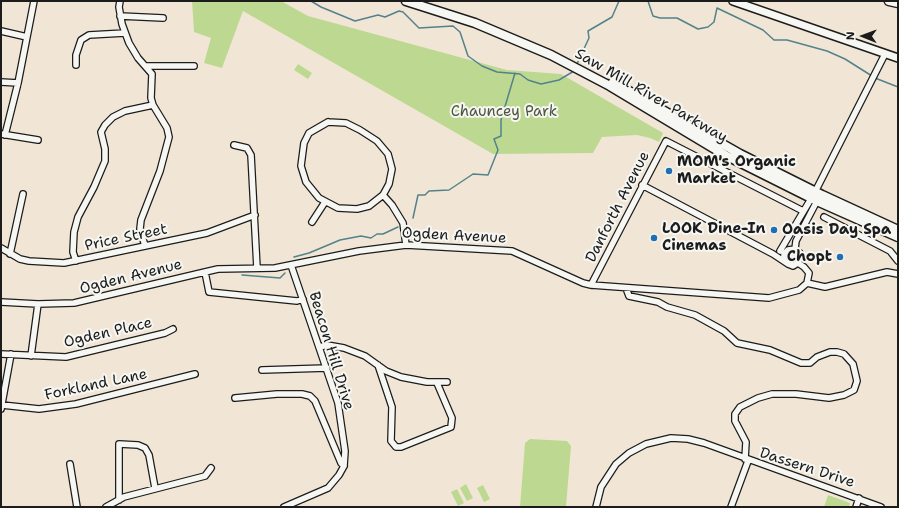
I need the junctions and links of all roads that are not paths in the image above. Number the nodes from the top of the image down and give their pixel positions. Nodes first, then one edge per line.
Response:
1 (34, 1) edge
2 (120, 1) edge
3 (406, 1) edge
4 (425, 1) edge
5 (733, 1) edge
6 (888, 1) edge
7 (898, 3) edge
8 (120, 16) junction
9 (163, 18) dead end
10 (1, 31) edge
11 (125, 33) junction
12 (27, 37) junction
13 (885, 54) junction
14 (898, 58) edge
15 (566, 60) junction
16 (76, 65) dead end
17 (146, 66) junction
18 (194, 66) dead end
19 (1, 82) edge
20 (18, 83) junction
21 (153, 105) junction
22 (3, 134) edge
23 (38, 140) dead end
24 (234, 145) dead end
25 (642, 186) junction
26 (23, 194) dead end
27 (383, 195) junction
28 (814, 197) junction
29 (325, 202) junction
30 (803, 211) junction
31 (255, 215) junction
32 (824, 217) dead end
33 (312, 222) dead end
34 (898, 230) edge
35 (898, 237) edge
36 (406, 245) junction
37 (145, 246) junction
38 (1, 248) edge
39 (795, 249) junction
40 (784, 251) junction
41 (769, 252) junction
42 (10, 254) junction
43 (76, 261) junction
44 (784, 261) junction
45 (898, 261) edge
46 (798, 263) junction
47 (291, 265) junction
48 (257, 268) junction
49 (205, 272) junction
50 (898, 274) edge
51 (807, 283) junction
52 (591, 285) junction
53 (626, 288) junction
54 (303, 299) junction
55 (1, 302) edge
56 (38, 304) junction
57 (173, 329) dead end
58 (320, 347) junction
59 (1, 354) edge
60 (11, 354) junction
61 (31, 356) junction
62 (378, 365) junction
63 (327, 368) junction
64 (262, 370) dead end
65 (195, 374) dead end
66 (448, 382) dead end
67 (438, 383) junction
68 (235, 398) dead end
69 (1, 407) edge
70 (747, 460) junction
71 (70, 464) dead end
72 (344, 466) junction
73 (211, 468) dead end
74 (155, 488) junction
75 (859, 498) junction
76 (119, 500) junction
77 (112, 505) edge
78 (77, 507) edge
79 (106, 507) edge
80 (284, 507) edge
81 (596, 507) edge
82 (731, 507) edge
83 (856, 507) edge
84 (881, 507) edge

1 - 12 street
2 - 8 street
3 - 15 highway, Saw Mill River Parkway
4 - 15 highway, Saw Mill River Parkway
5 - 13 main road
6 - 7 highway
8 - 9 street
8 - 11 street
10 - 12 street
11 - 16 street
11 - 17 street
12 - 20 street
13 - 14 main road
13 - 28 street
15 - 28 highway, Saw Mill River Parkway
17 - 18 street
17 - 21 street
19 - 20 street
20 - 22 street
21 - 37 street
21 - 43 street
22 - 23 street
24 - 31 street
25 - 30 street, Danforth Avenue
25 - 41 street
25 - 52 street, Danforth Avenue
26 - 42 street
27 - 29 street
27 - 29 street
27 - 36 street
28 - 30 street
28 - 34 highway, Saw Mill River Parkway
28 - 35 highway, Saw Mill River Parkway
28 - 39 street
29 - 33 street
30 - 40 street
31 - 37 street, Price Street
31 - 48 street
32 - 45 street
36 - 47 street, Ogden Avenue
36 - 52 street, Ogden Avenue
37 - 43 street, Price Street
38 - 42 street, Price Street
39 - 40 street
39 - 46 street
40 - 41 street
40 - 44 street
41 - 44 street
42 - 43 street, Price Street
44 - 46 street
46 - 51 street
47 - 48 street, Ogden Avenue
47 - 54 street, Beacon Hill Drive
48 - 49 street, Ogden Avenue
49 - 54 street
49 - 56 street, Ogden Avenue
50 - 51 street
51 - 53 street, Ogden Avenue
52 - 53 street, Ogden Avenue
53 - 70 street
54 - 58 street, Beacon Hill Drive
55 - 56 street, Ogden Avenue
56 - 61 street
57 - 61 street, Ogden Place
58 - 62 street
58 - 63 street, Beacon Hill Drive
59 - 60 street, Ogden Place
60 - 61 street, Ogden Place
60 - 69 street
62 - 67 street
62 - 67 street
63 - 64 street
63 - 72 street, Beacon Hill Drive
65 - 69 street, Forkland Lane
66 - 67 street
68 - 72 street
70 - 75 street, Dassern Drive
70 - 81 street
70 - 82 street, Dassern Drive
71 - 78 street
72 - 80 street
73 - 74 street
74 - 76 street
74 - 76 street
75 - 83 street, Dassern Drive
75 - 84 street, Dassern Drive
76 - 77 street
77 - 79 street

